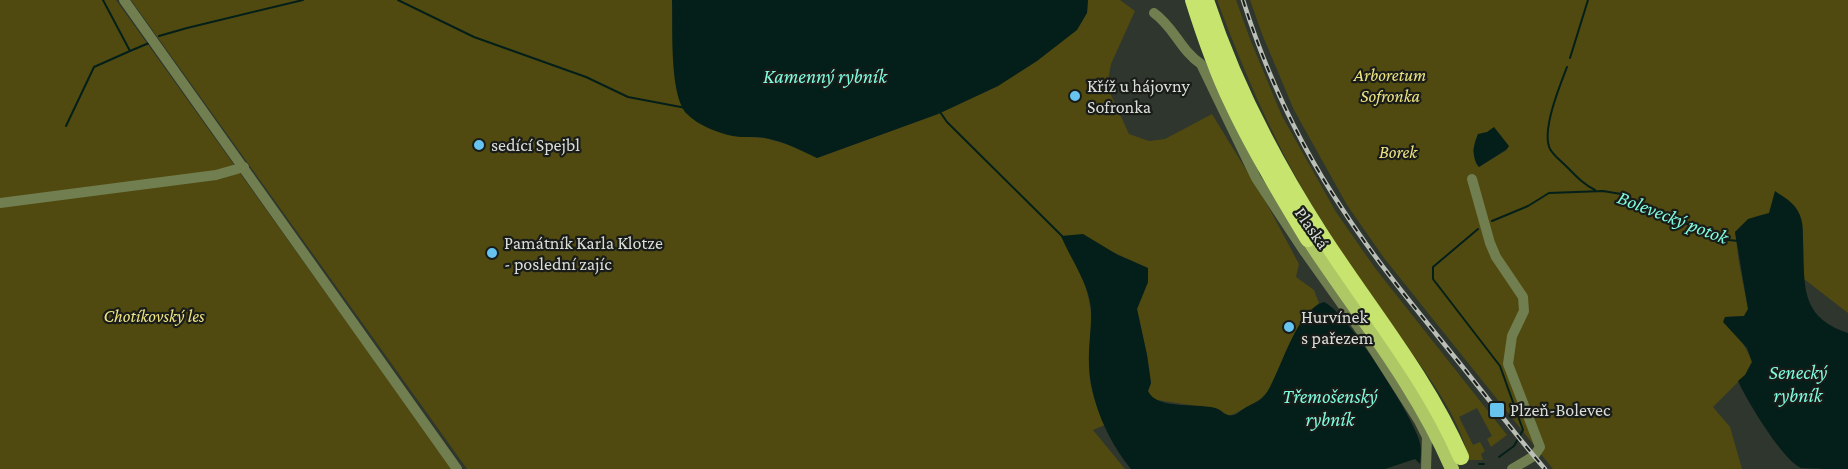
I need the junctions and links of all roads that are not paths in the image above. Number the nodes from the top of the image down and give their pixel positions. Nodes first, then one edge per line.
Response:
1 (124, 0) edge
2 (1193, 0) edge
3 (1206, 0) edge
4 (1155, 13) dead end
5 (244, 167) junction
6 (1472, 179) dead end
7 (0, 202) edge
8 (1314, 236) junction
9 (1460, 465) edge
10 (458, 469) edge
11 (1426, 469) edge
12 (1512, 469) edge

1 - 5 street
2 - 8 highway
3 - 8 highway
4 - 11 street, Plaská
5 - 7 street
5 - 10 street
6 - 12 street
8 - 9 highway, Plaská

